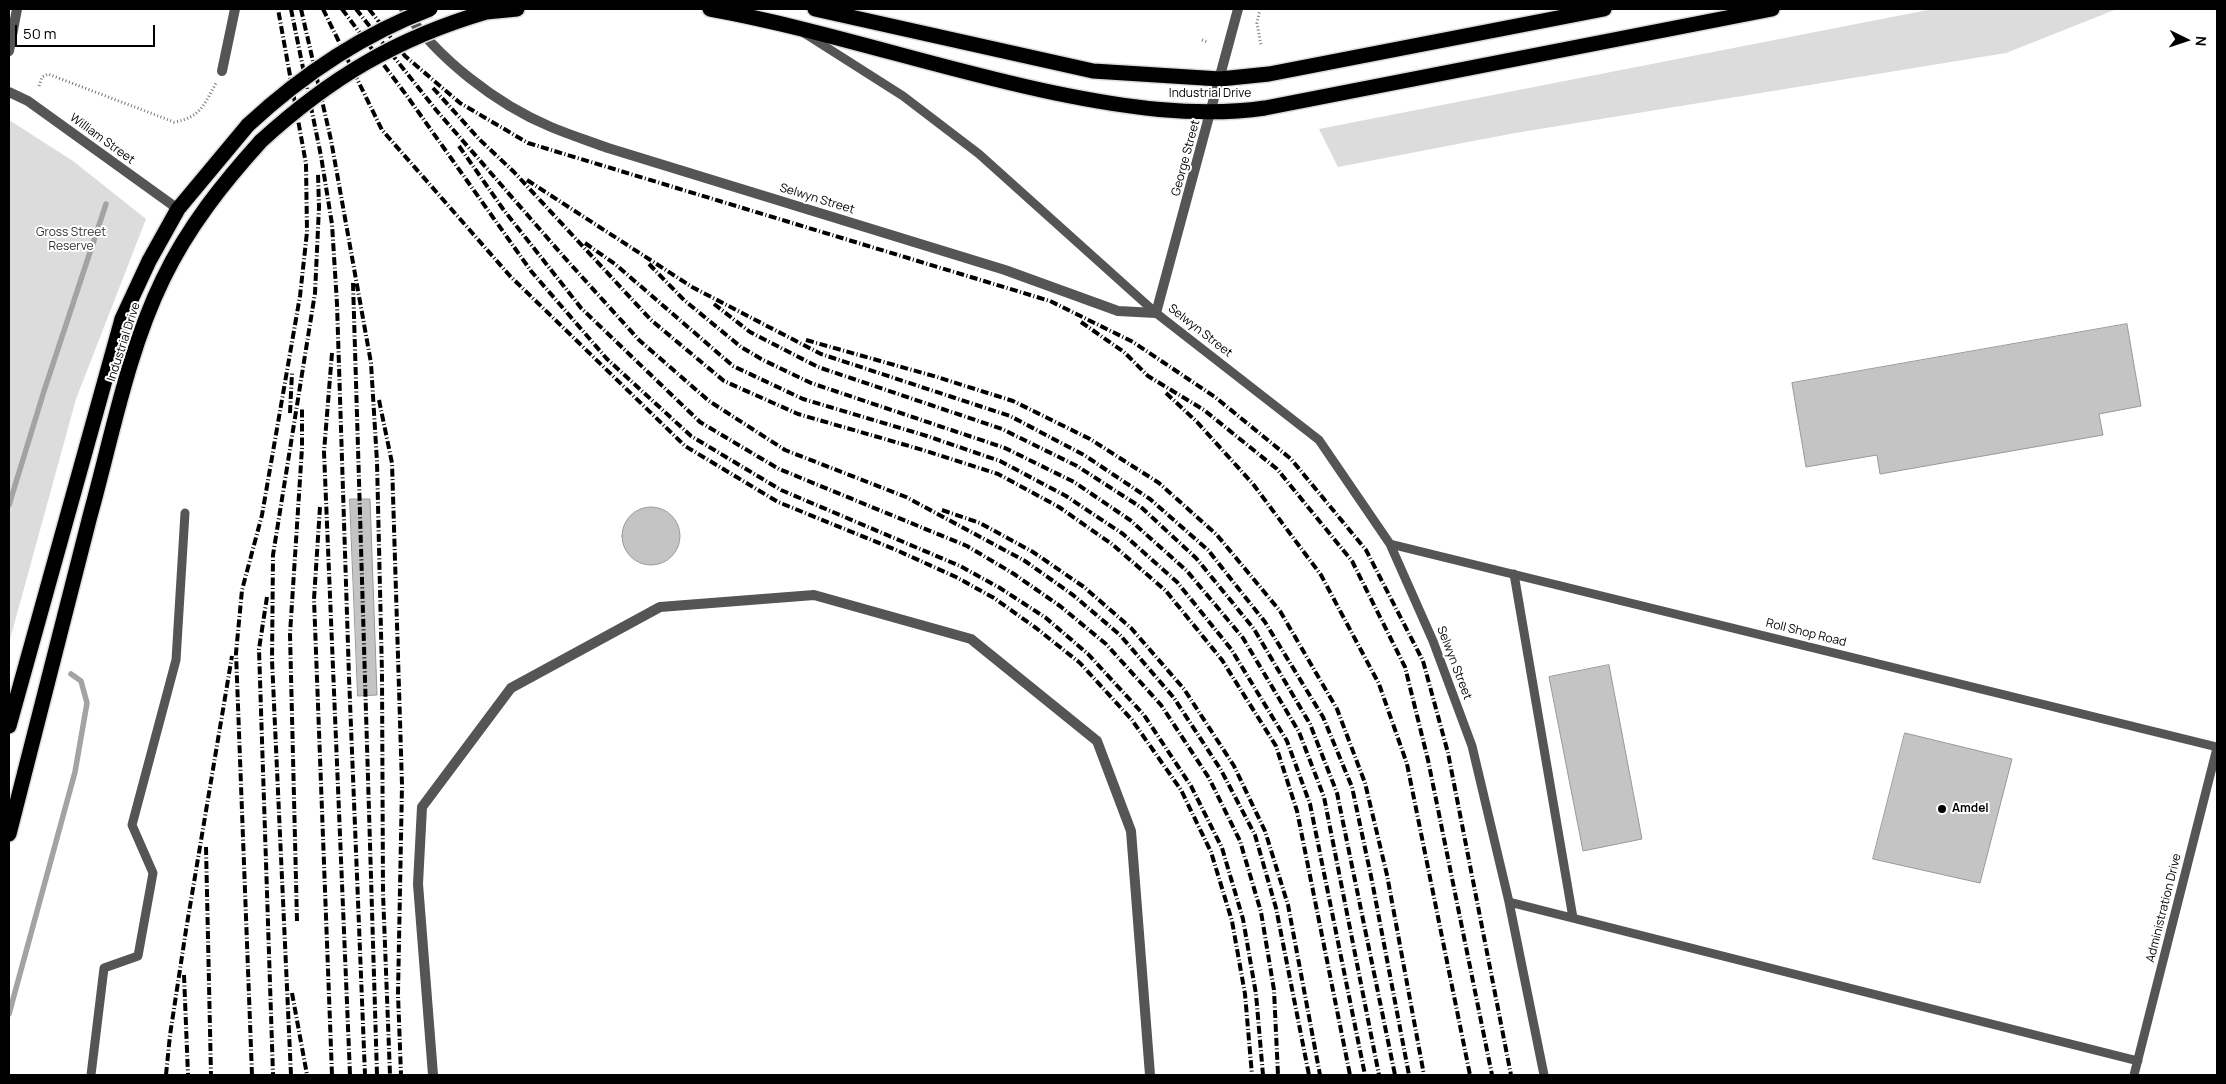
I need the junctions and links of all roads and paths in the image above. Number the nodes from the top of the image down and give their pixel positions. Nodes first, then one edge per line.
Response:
1 (17, 9) edge
2 (235, 9) edge
3 (404, 9) edge
4 (430, 9) edge
5 (517, 9) edge
6 (710, 9) edge
7 (815, 9) edge
8 (1238, 9) edge
9 (1260, 9) edge
10 (1604, 9) edge
11 (1772, 9) edge
12 (795, 28) junction
13 (1202, 40) dead end
14 (1207, 42) dead end
15 (1260, 45) dead end
16 (9, 50) edge
17 (222, 71) joint
18 (1220, 79) junction
19 (39, 86) dead end
20 (9, 92) edge
21 (1211, 112) junction
22 (178, 209) junction
23 (1156, 313) junction
24 (185, 513) dead end
25 (1390, 544) junction
26 (1514, 574) junction
27 (9, 726) edge
28 (2217, 747) edge
29 (9, 834) edge
30 (1509, 902) junction
31 (1573, 918) junction
32 (2138, 1061) junction
33 (91, 1075) edge
34 (432, 1075) edge
35 (1150, 1075) edge
36 (1544, 1075) edge
37 (2134, 1075) edge

1 - 16 street
2 - 17 street
3 - 23 street, Selwyn Street
4 - 22 highway, Industrial Drive, bridge
5 - 29 highway, Industrial Drive, bridge
6 - 12 highway, Industrial Drive
7 - 18 highway, Industrial Drive
8 - 18 street, George Street
9 - 15 path
10 - 18 highway, Industrial Drive
11 - 21 highway, Industrial Drive
12 - 21 highway, Industrial Drive
12 - 23 lane
13 - 14 path
17 - 19 path
18 - 21 street, George Street
20 - 22 street, William Street
21 - 23 street, George Street
22 - 27 highway, Industrial Drive
23 - 25 lane, Selwyn Street
24 - 33 lane
25 - 26 lane, Roll Shop Road
25 - 30 lane, Selwyn Street
26 - 28 lane, Roll Shop Road
26 - 31 lane
28 - 32 lane, Administration Drive
30 - 31 lane
30 - 36 lane, Selwyn Street
31 - 32 lane
32 - 37 lane, Administration Drive
34 - 35 street

